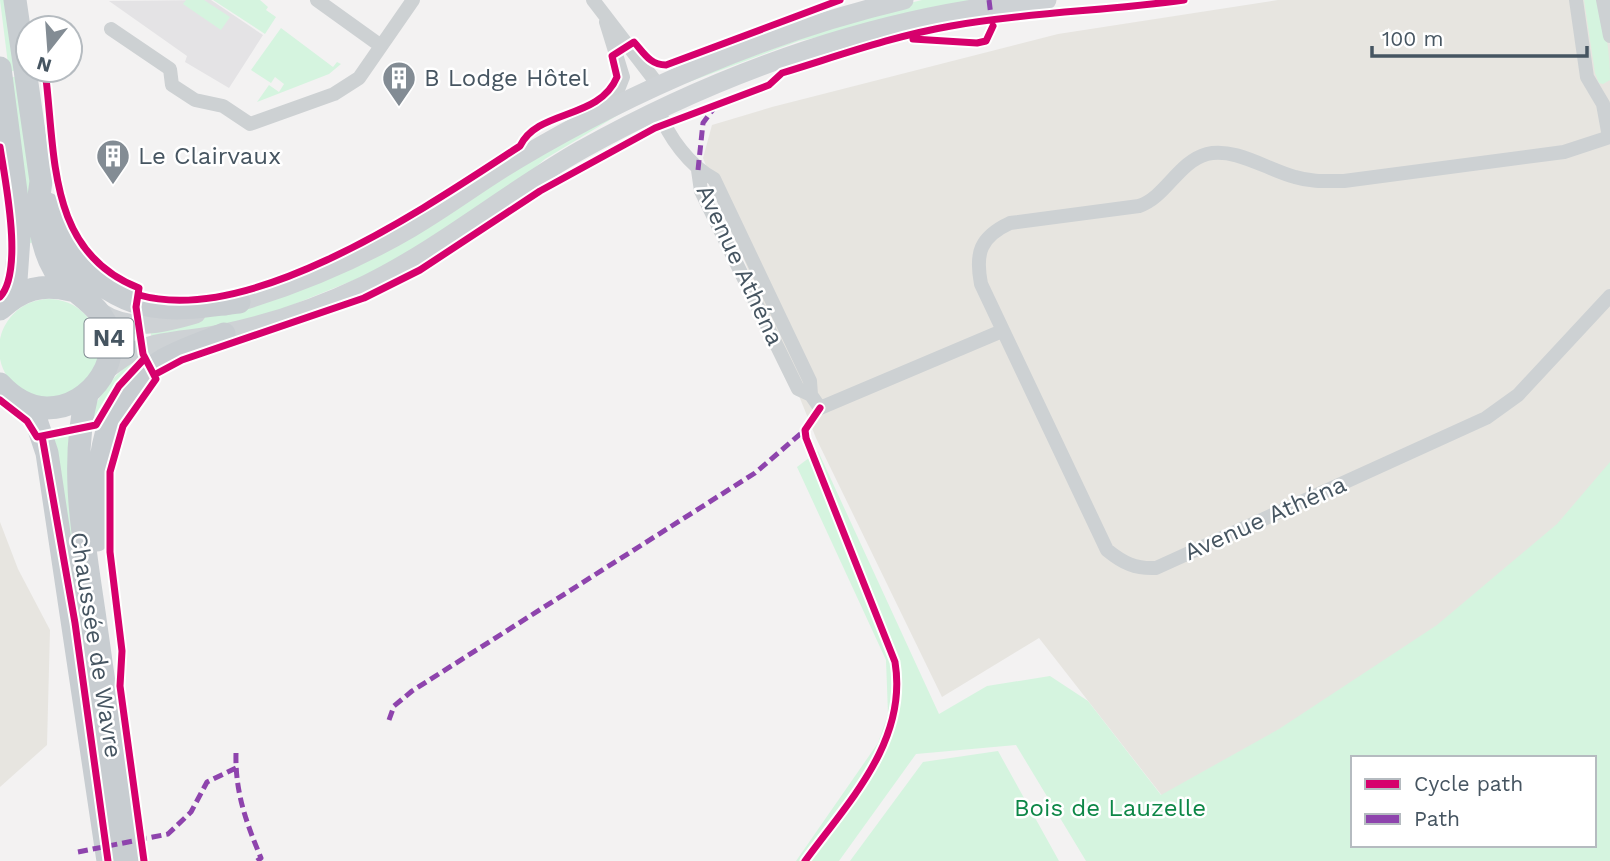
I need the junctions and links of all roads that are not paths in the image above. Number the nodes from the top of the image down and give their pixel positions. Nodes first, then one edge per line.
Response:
1 (15, 0) edge
2 (317, 0) edge
3 (412, 0) edge
4 (593, 0) edge
5 (904, 0) edge
6 (1047, 0) edge
7 (1576, 0) edge
8 (1606, 2) edge
9 (603, 14) junction
10 (111, 29) dead end
11 (1610, 36) edge
12 (382, 46) junction
13 (0, 68) edge
14 (659, 86) junction
15 (1607, 105) edge
16 (610, 110) junction
17 (651, 114) junction
18 (1609, 137) edge
19 (41, 181) junction
20 (71, 290) junction
21 (1608, 301) edge
22 (7, 302) edge
23 (239, 302) junction
24 (100, 313) junction
25 (1002, 331) junction
26 (224, 334) junction
27 (106, 370) junction
28 (0, 384) edge
29 (87, 395) junction
30 (24, 403) junction
31 (98, 639) junction
32 (108, 861) edge
33 (129, 861) edge

1 - 19 main road, N4
2 - 12 street
3 - 12 street
4 - 9 street
5 - 14 main road
6 - 17 main road
7 - 15 street, Avenue Athéna
8 - 11 street
9 - 14 street
9 - 16 street
10 - 12 street
13 - 22 main road, N4
14 - 16 main road
14 - 17 main road
15 - 18 street, Avenue Athéna
16 - 23 main road
17 - 25 street, Avenue Athéna
17 - 26 main road
18 - 25 street, Avenue Athéna
19 - 20 main road, N4
19 - 23 main road
20 - 22 main road, N4
20 - 24 main road, N4
21 - 25 street, Avenue Athéna
23 - 24 main road
24 - 27 main road, N4
26 - 27 main road
26 - 31 main road
27 - 29 main road, Chaussée de Wavre / N4
28 - 30 main road, Chaussée de Wavre
29 - 30 main road
29 - 31 main road, Chaussée de Wavre / N4
30 - 32 main road, Chaussée de Wavre
31 - 33 main road, Chaussée de Wavre / N4

